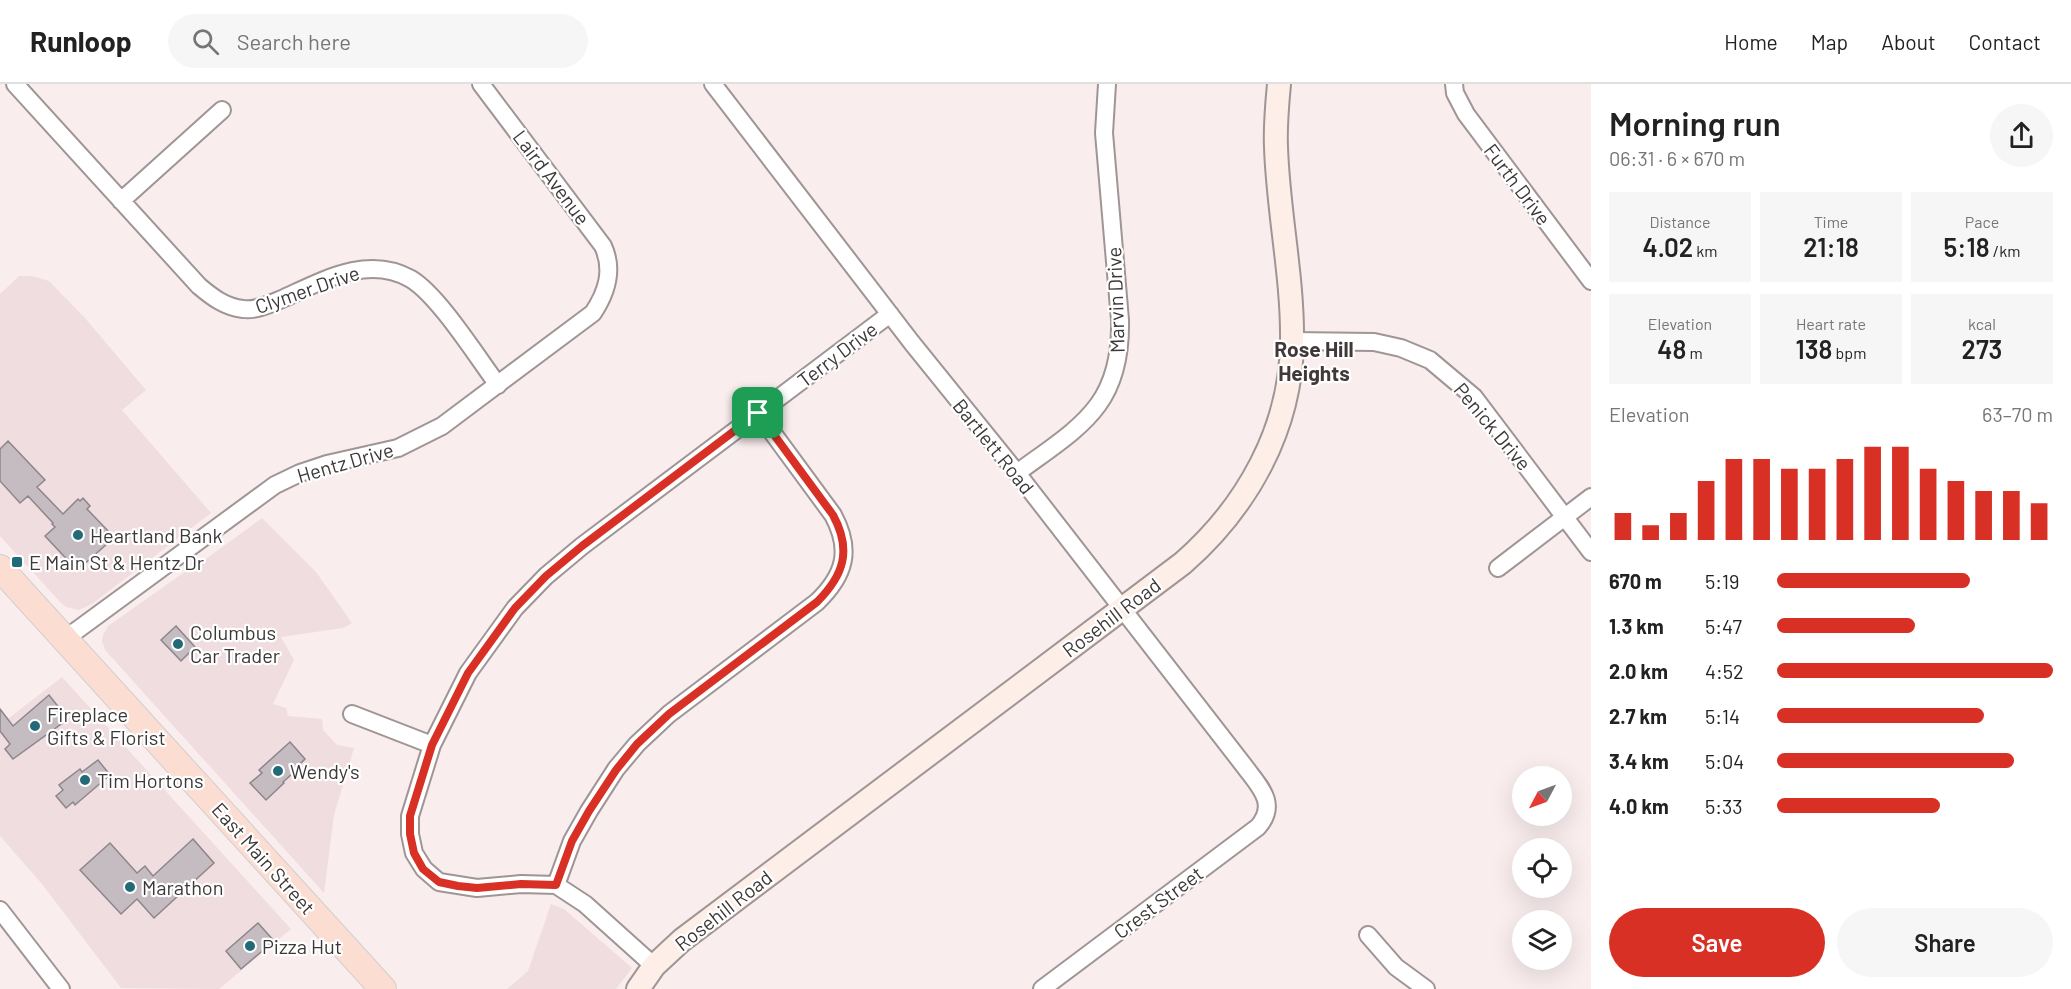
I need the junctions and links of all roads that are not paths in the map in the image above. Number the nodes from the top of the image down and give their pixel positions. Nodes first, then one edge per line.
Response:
1 (15, 84) edge
2 (481, 84) edge
3 (713, 84) edge
4 (1107, 84) edge
5 (1279, 84) edge
6 (1454, 84) edge
7 (222, 110) dead end
8 (121, 201) junction
9 (609, 275) joint
10 (1591, 281) edge
11 (890, 314) junction
12 (1292, 341) junction
13 (498, 385) junction
14 (758, 413) junction
15 (1017, 473) junction
16 (1591, 497) edge
17 (1565, 516) junction
18 (1591, 552) edge
19 (0, 568) edge
20 (1498, 568) dead end
21 (1122, 608) junction
22 (65, 639) junction
23 (352, 714) dead end
24 (432, 745) junction
25 (1268, 810) joint
26 (556, 885) junction
27 (0, 910) edge
28 (1368, 935) dead end
29 (654, 966) junction
30 (61, 989) edge
31 (383, 989) edge
32 (638, 989) edge
33 (1042, 989) edge
34 (1426, 989) edge

1 - 8 street, Clymer Drive
2 - 9 street, Laird Avenue
3 - 11 street, Bartlett Road
4 - 15 street, Marvin Drive
5 - 12 street, Rosehill Road
6 - 10 street, Furth Drive
7 - 8 street
8 - 13 street, Clymer Drive
9 - 13 street, Hentz Drive
11 - 14 street, Terry Drive
11 - 15 street, Bartlett Road
12 - 17 street, Penick Drive
12 - 21 street, Rosehill Road
13 - 22 street, Hentz Drive
14 - 24 street, Terry Drive
14 - 26 street
15 - 21 street, Bartlett Road
16 - 17 street
17 - 18 street, Penick Drive
17 - 20 street
19 - 22 main road, East Main Street
21 - 25 street, Bartlett Road
21 - 29 street, Rosehill Road
22 - 31 main road, East Main Street
23 - 24 street
24 - 26 street, Terry Drive
25 - 33 street, Crest Street
26 - 29 street
27 - 30 street
28 - 34 street
29 - 32 street, Rosehill Road

